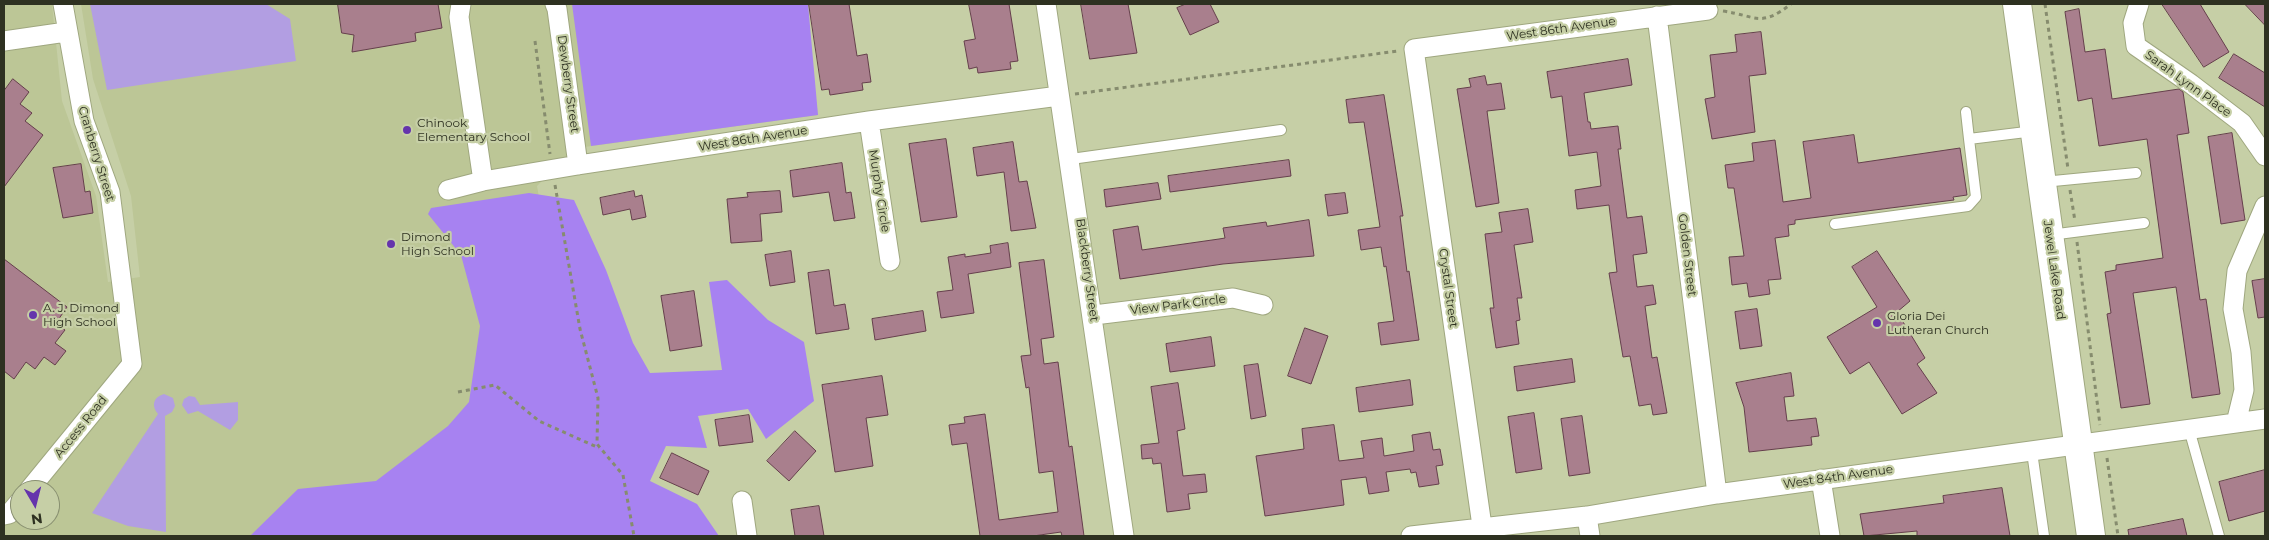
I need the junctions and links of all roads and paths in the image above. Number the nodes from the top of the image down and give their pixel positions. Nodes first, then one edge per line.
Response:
1 (63, 4) edge
2 (461, 4) edge
3 (554, 4) edge
4 (1046, 4) edge
5 (1791, 4) edge
6 (2017, 4) edge
7 (2045, 4) edge
8 (2139, 4) edge
9 (1708, 10) joint
10 (1657, 16) junction
11 (66, 32) junction
12 (4, 41) edge
13 (535, 41) dead end
14 (1414, 49) junction
15 (1059, 96) junction
16 (1966, 112) dead end
17 (868, 122) junction
18 (1281, 130) dead end
19 (2035, 131) junction
20 (1969, 139) junction
21 (2265, 156) edge
22 (550, 159) dead end
23 (1071, 160) junction
24 (578, 165) junction
25 (2136, 173) dead end
26 (2069, 180) junction
27 (483, 181) junction
28 (2042, 182) junction
29 (555, 186) dead end
30 (448, 190) dead end
31 (2265, 206) edge
32 (2144, 223) dead end
33 (1835, 224) dead end
34 (2076, 231) junction
35 (2049, 235) junction
36 (890, 261) dead end
37 (1263, 305) dead end
38 (1094, 315) junction
39 (132, 364) joint
40 (458, 392) dead end
41 (2265, 419) edge
42 (2236, 423) junction
43 (2189, 429) junction
44 (2091, 444) junction
45 (602, 449) junction
46 (2032, 452) junction
47 (1822, 479) junction
48 (37, 480) edge
49 (1717, 494) junction
50 (742, 501) dead end
51 (1587, 516) junction
52 (1482, 526) junction
53 (634, 536) edge
54 (747, 536) edge
55 (1124, 536) edge
56 (1411, 536) edge
57 (1590, 536) edge
58 (1830, 536) edge
59 (2044, 536) edge
60 (2091, 536) edge
61 (2118, 536) edge
62 (2219, 536) edge

1 - 11 street, Cranberry Street
2 - 27 street
3 - 24 street, Dewberry Street
4 - 15 street, Blackberry Street
5 - 9 path
6 - 19 main road, Jewel Lake Road
7 - 26 path
8 - 21 street, Sarah Lynn Place
9 - 10 street, West 86th Avenue
10 - 14 street, West 86th Avenue
10 - 49 street, Golden Street
11 - 12 street
11 - 39 street, Cranberry Street
13 - 22 path
14 - 15 path
14 - 52 street, Crystal Street
15 - 17 street, West 86th Avenue
15 - 23 street, Blackberry Street
16 - 20 lane
17 - 24 street, West 86th Avenue
17 - 36 street, Murphy Circle
18 - 23 lane
19 - 20 lane
19 - 28 main road, Jewel Lake Road
20 - 33 lane
23 - 38 street, Blackberry Street
24 - 27 street, West 86th Avenue
25 - 26 lane
26 - 28 lane
26 - 34 path
27 - 30 street, West 86th Avenue
28 - 35 main road, Jewel Lake Road
29 - 45 path
31 - 42 street
32 - 34 lane
34 - 35 lane
34 - 44 path
35 - 44 main road, Jewel Lake Road
37 - 38 street, View Park Circle
38 - 55 street, Blackberry Street
39 - 48 street, Access Road
40 - 45 path
41 - 42 street, West 84th Avenue
42 - 43 street, West 84th Avenue
43 - 44 street, West 84th Avenue
43 - 62 lane
44 - 46 street, West 84th Avenue
44 - 60 main road, Jewel Lake Road
44 - 61 path
45 - 53 path
46 - 47 street, West 84th Avenue
46 - 59 lane
47 - 49 street, West 84th Avenue
47 - 58 street
49 - 51 street, West 84th Avenue
50 - 54 street
51 - 52 street, West 84th Avenue
51 - 57 street
52 - 56 street, West 84th Avenue

